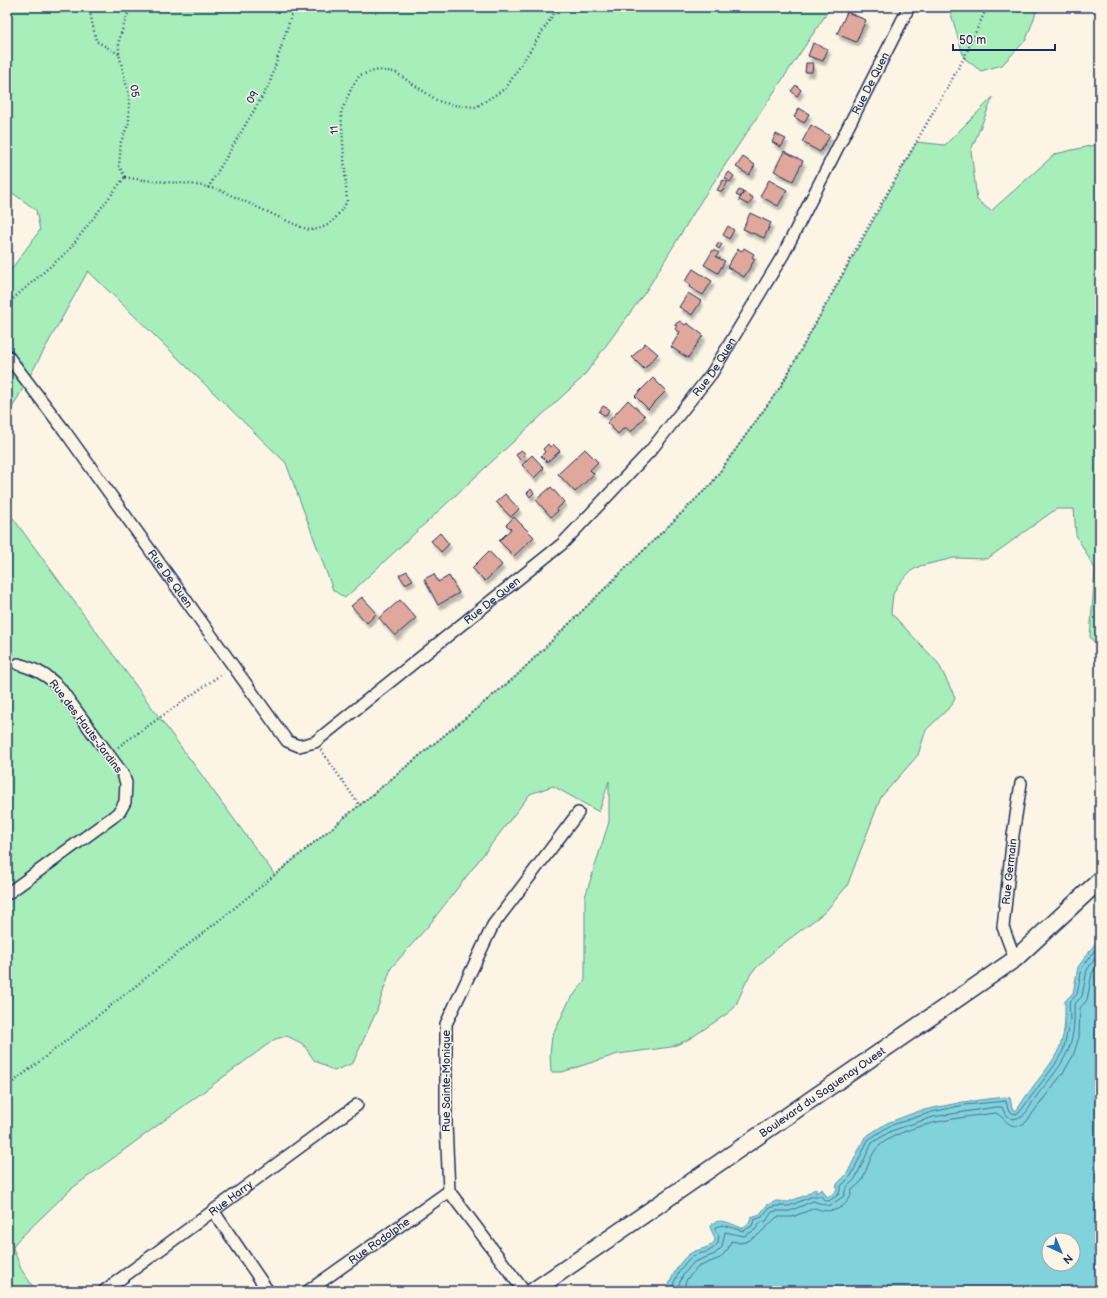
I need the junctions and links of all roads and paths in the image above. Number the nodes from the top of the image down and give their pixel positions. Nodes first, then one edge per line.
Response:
1 (88, 7) edge
2 (130, 7) edge
3 (294, 7) edge
4 (558, 7) edge
5 (909, 7) edge
6 (987, 7) edge
7 (119, 54) junction
8 (125, 177) junction
9 (208, 188) junction
10 (7, 304) edge
11 (7, 355) edge
12 (18, 664) dead end
13 (234, 666) junction
14 (315, 742) junction
15 (108, 754) junction
16 (1021, 782) dead end
17 (360, 806) junction
18 (578, 813) dead end
19 (1100, 880) edge
20 (7, 894) edge
21 (1015, 959) junction
22 (7, 1087) edge
23 (357, 1105) dead end
24 (449, 1191) junction
25 (214, 1212) junction
26 (104, 1291) edge
27 (268, 1291) edge
28 (308, 1291) edge
29 (524, 1291) edge
30 (533, 1291) edge

1 - 7 path
2 - 7 path, 05
3 - 9 path, 09
4 - 9 path, 11
5 - 14 street, Rue De Quen
6 - 17 path
7 - 8 path, 05
8 - 9 path, 11
8 - 10 path
11 - 13 street, Rue De Quen
12 - 15 street, Rue des Hauts-Jardins
13 - 14 street, Rue De Quen
13 - 15 path
14 - 17 path
15 - 20 street, Rue des Hauts-Jardins
16 - 21 street, Rue Germain
17 - 22 path
18 - 24 street, Rue Sainte-Monique
19 - 21 main road, Boulevard du Saguenay Ouest
21 - 30 main road, Boulevard du Saguenay Ouest
23 - 25 street, Rue Harry
24 - 28 street, Rue Rodolphe
24 - 29 street
25 - 26 street, Rue Harry
25 - 27 street

